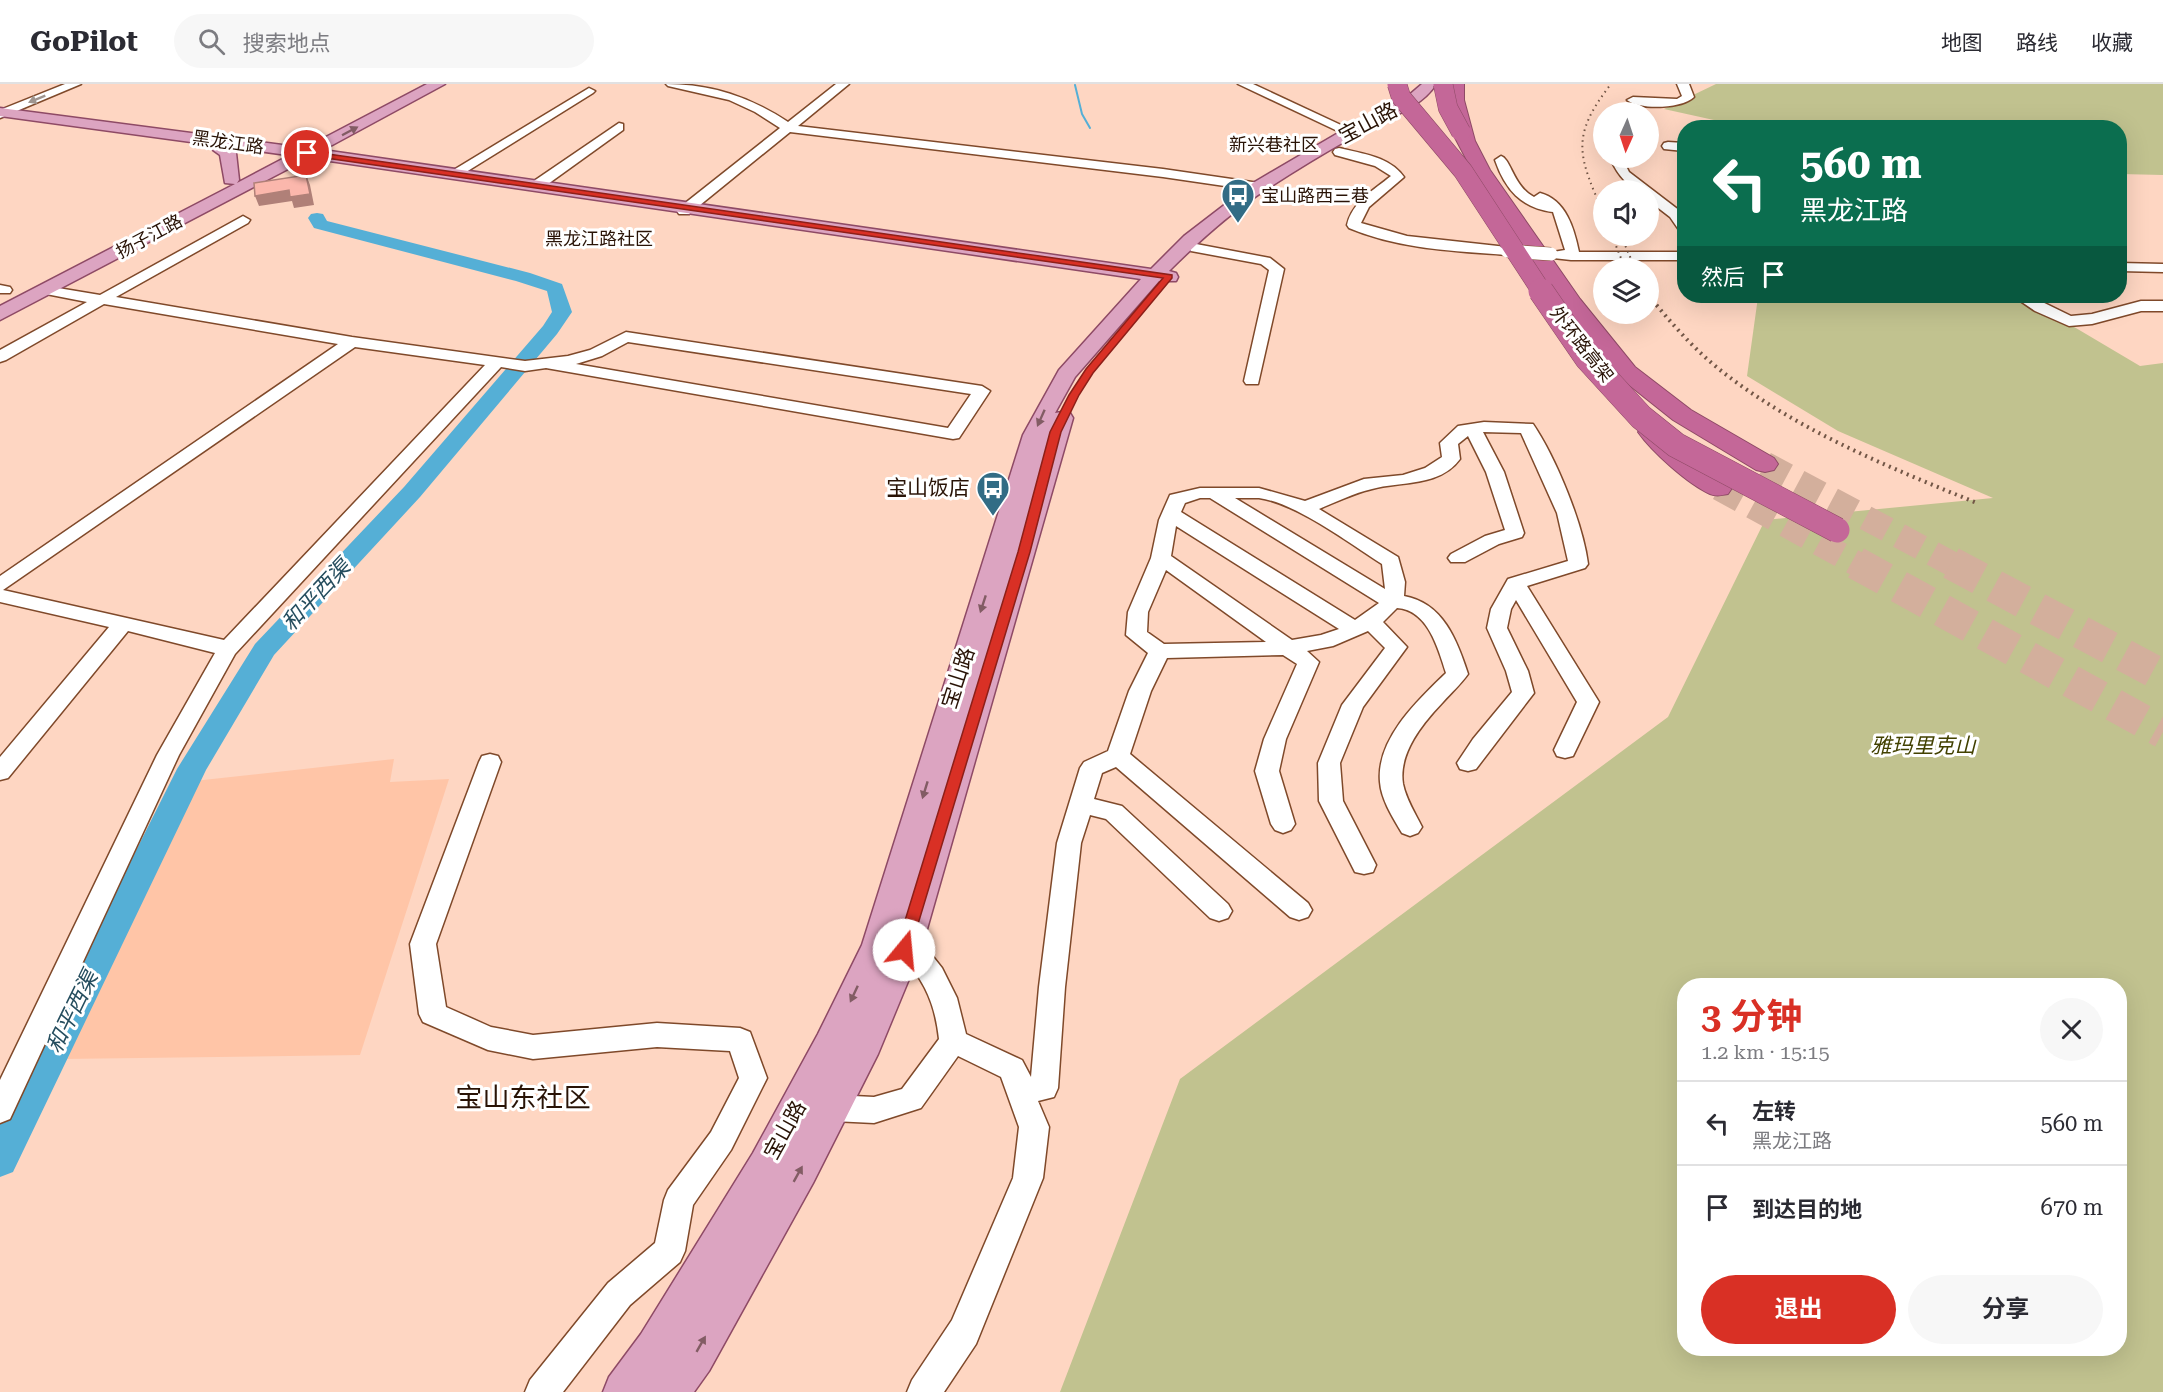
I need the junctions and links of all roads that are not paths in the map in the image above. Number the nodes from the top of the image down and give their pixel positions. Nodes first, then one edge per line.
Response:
1 (75, 84) edge
2 (415, 84) edge
3 (438, 84) edge
4 (672, 84) edge
5 (843, 84) edge
6 (1244, 84) edge
7 (1397, 84) edge
8 (1404, 84) edge
9 (1419, 84) edge
10 (1430, 84) edge
11 (1443, 84) edge
12 (1456, 84) edge
13 (1683, 84) edge
14 (589, 91) dead end
15 (1632, 102) edge
16 (1, 114) edge
17 (619, 127) dead end
18 (788, 128) junction
19 (1457, 135) junction
20 (1345, 142) junction
21 (1668, 146) dead end
22 (219, 147) junction
23 (1677, 147) edge
24 (292, 154) junction
25 (1501, 160) dead end
26 (338, 163) junction
27 (1621, 168) edge
28 (265, 174) junction
29 (453, 174) junction
30 (231, 180) junction
31 (1632, 180) edge
32 (536, 186) junction
33 (1258, 188) junction
34 (1540, 197) dead end
35 (1659, 202) edge
36 (687, 209) junction
37 (1559, 210) junction
38 (1677, 217) edge
39 (243, 220) dead end
40 (1571, 256) junction
41 (1677, 256) edge
42 (2127, 267) edge
43 (2163, 268) edge
44 (1168, 269) junction
45 (1120, 272) junction
46 (46, 290) junction
47 (1, 294) edge
48 (104, 299) junction
49 (1131, 303) junction
50 (2032, 303) edge
51 (2163, 306) edge
52 (0, 314) edge
53 (352, 342) junction
54 (0, 357) edge
55 (499, 361) junction
56 (547, 364) junction
57 (1252, 381) dead end
58 (1473, 429) junction
59 (1766, 464) tunnel mouth
60 (1719, 488) tunnel mouth
61 (1213, 493) junction
62 (1304, 508) junction
63 (1170, 514) junction
64 (1161, 558) junction
65 (1458, 558) dead end
66 (1515, 583) junction
67 (0, 585) edge
68 (0, 596) edge
69 (1391, 601) junction
70 (123, 624) junction
71 (1363, 626) junction
72 (1290, 647) junction
73 (227, 650) junction
74 (1160, 651) junction
75 (1565, 750) dead end
76 (1118, 756) junction
77 (490, 762) dead end
78 (1468, 763) dead end
79 (0, 772) edge
80 (1081, 804) junction
81 (1283, 824) dead end
82 (1410, 827) dead end
83 (1364, 865) dead end
84 (1299, 910) dead end
85 (1219, 911) dead end
86 (906, 941) junction
87 (953, 1041) junction
88 (1020, 1090) junction
89 (833, 1108) junction
90 (0, 1110) edge
91 (542, 1392) edge
92 (624, 1392) edge
93 (669, 1392) edge
94 (924, 1392) edge

1 -> 16 street
2 - 24 main road
24 -> 3 main road
4 - 18 street
5 - 18 street
6 - 20 street
7 - 8 highway, 外环路高架, bridge
9 - 19 highway
10 - 19 highway
10 - 20 main road, 宝山路
11 - 19 highway, bridge
11 - 20 main road, 宝山路
12 - 19 highway
13 - 15 street
14 - 29 street
16 - 22 main road, 黑龙江路
16 - 24 main road, 黑龙江路
17 - 32 street
18 - 33 street
18 - 36 street
19 - 59 highway
19 - 60 highway
20 - 33 main road, 宝山路
20 - 40 street, bridge
20 - 44 main road, 宝山路
21 - 23 street
22 - 24 main road, 黑龙江路
22 - 30 main road
24 - 26 main road, 黑龙江路
24 - 28 main road, 扬子江路
24 - 29 main road, 黑龙江路
24 - 30 main road, 扬子江路
25 - 37 street
26 - 28 main road
26 - 36 main road, 黑龙江路
27 - 31 street
28 - 46 main road, 扬子江路
29 - 32 main road, 黑龙江路
30 - 47 main road, 扬子江路
32 - 36 main road, 黑龙江路
33 - 44 main road, 宝山路
34 - 37 street
35 - 38 street
36 - 45 main road, 黑龙江路
37 - 40 street
39 - 48 street
40 - 41 street
42 - 43 street
44 - 45 main road, 黑龙江路
44 - 45 main road
44 - 49 main road, 宝山路
44 - 57 street
44 - 86 main road, 宝山路
45 - 49 main road
46 - 48 street
46 - 52 main road, 扬子江路
48 - 53 street
48 - 54 street
49 -> 92 main road, 宝山路
50 - 51 street
53 - 55 street
53 - 67 street
55 - 56 street
55 - 73 street
56 - 56 street
58 - 62 street
58 - 65 street
58 - 66 street
61 - 62 street
61 - 63 street
61 - 69 street
62 - 69 street
63 - 64 street
63 - 71 street
64 - 72 street
64 - 74 street
66 - 75 street
66 - 78 street
68 - 70 street
69 - 71 street
69 - 82 street
70 - 73 street
70 - 79 street
71 - 72 street
71 - 83 street
72 - 74 street
72 - 81 street
73 - 90 street
74 - 76 street
76 - 80 street
76 - 84 street
77 - 91 street
80 - 85 street
80 - 88 street
86 - 87 street
86 - 89 main road, 宝山路
87 - 88 street
87 - 89 street
88 - 94 street
93 -> 89 main road, 宝山路

